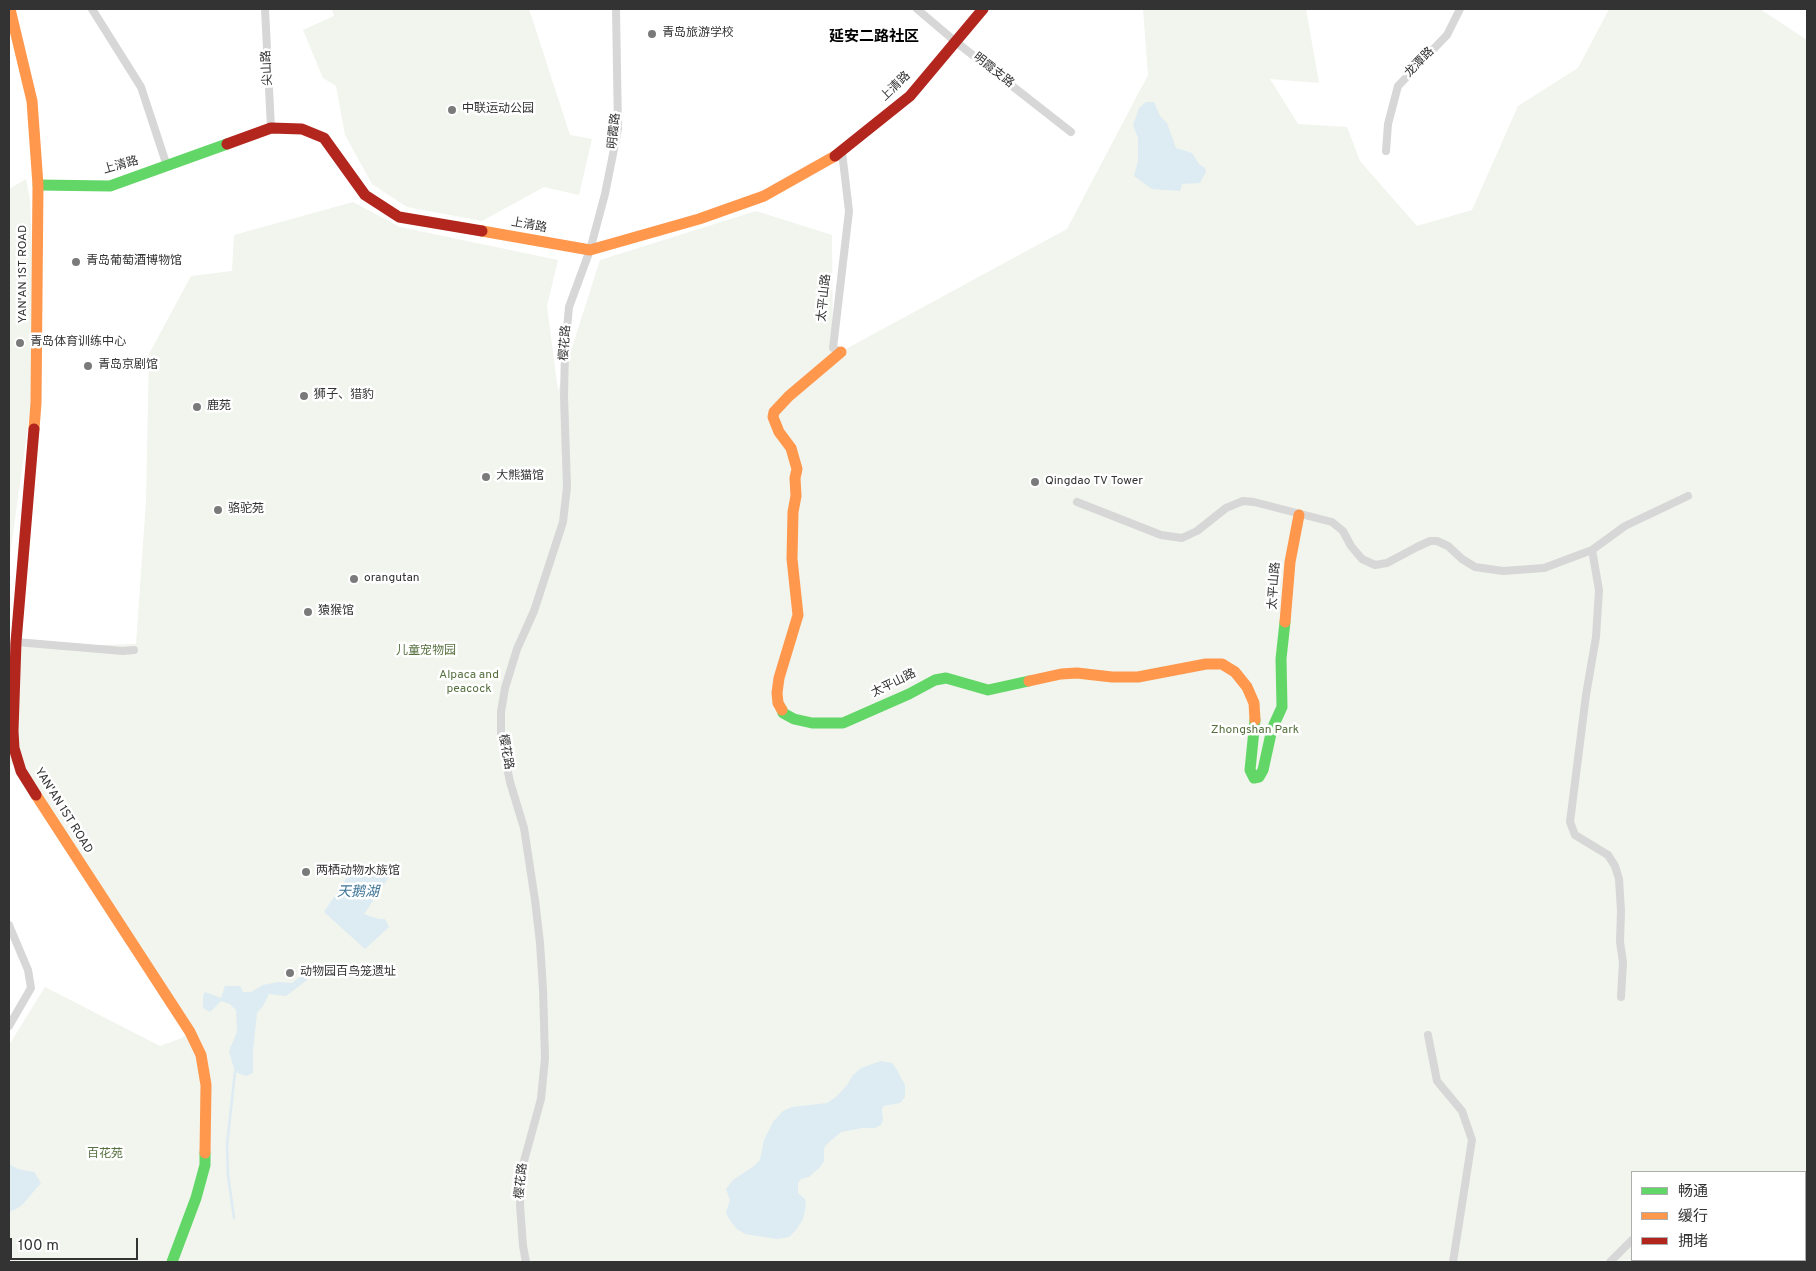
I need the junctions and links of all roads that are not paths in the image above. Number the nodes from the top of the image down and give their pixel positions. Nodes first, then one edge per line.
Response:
1 (92, 9) edge
2 (265, 9) edge
3 (616, 9) edge
4 (917, 9) edge
5 (983, 9) edge
6 (1460, 9) edge
7 (11, 10) edge
8 (956, 42) junction
9 (271, 128) junction
10 (1071, 132) dead end
11 (1386, 151) dead end
12 (842, 152) junction
13 (167, 166) junction
14 (38, 184) junction
15 (590, 250) junction
16 (841, 352) joint
17 (1688, 496) dead end
18 (1077, 502) dead end
19 (1299, 514) junction
20 (1592, 550) junction
21 (11, 644) edge
22 (134, 650) dead end
23 (9, 925) edge
24 (1621, 997) dead end
25 (9, 1026) edge
26 (1428, 1035) dead end
27 (1631, 1241) edge
28 (172, 1262) edge
29 (526, 1262) edge
30 (1453, 1262) edge
31 (1610, 1262) edge

1 - 13 street
2 - 9 street, 尖山路
3 - 15 street, 明霞路
4 - 8 street, 明霞支路
5 - 8 street, 上清路
6 - 11 street, 龙潭路
7 - 14 street, YAN'AN 1ST ROAD
8 - 10 street, 明霞支路
8 - 12 street, 上清路
9 - 13 street, 上清路
9 - 15 street, 上清路
12 - 15 street, 上清路
12 - 16 street, 太平山路
13 - 14 street, 上清路
14 - 21 street, YAN'AN 1ST ROAD
15 - 29 street, 樱花路
16 - 19 street, 太平山路
17 - 20 street
18 - 19 street
19 - 20 street
20 - 24 street
21 - 22 street
21 - 28 street, YAN'AN 1ST ROAD
23 - 25 street
26 - 30 street
27 - 31 street

